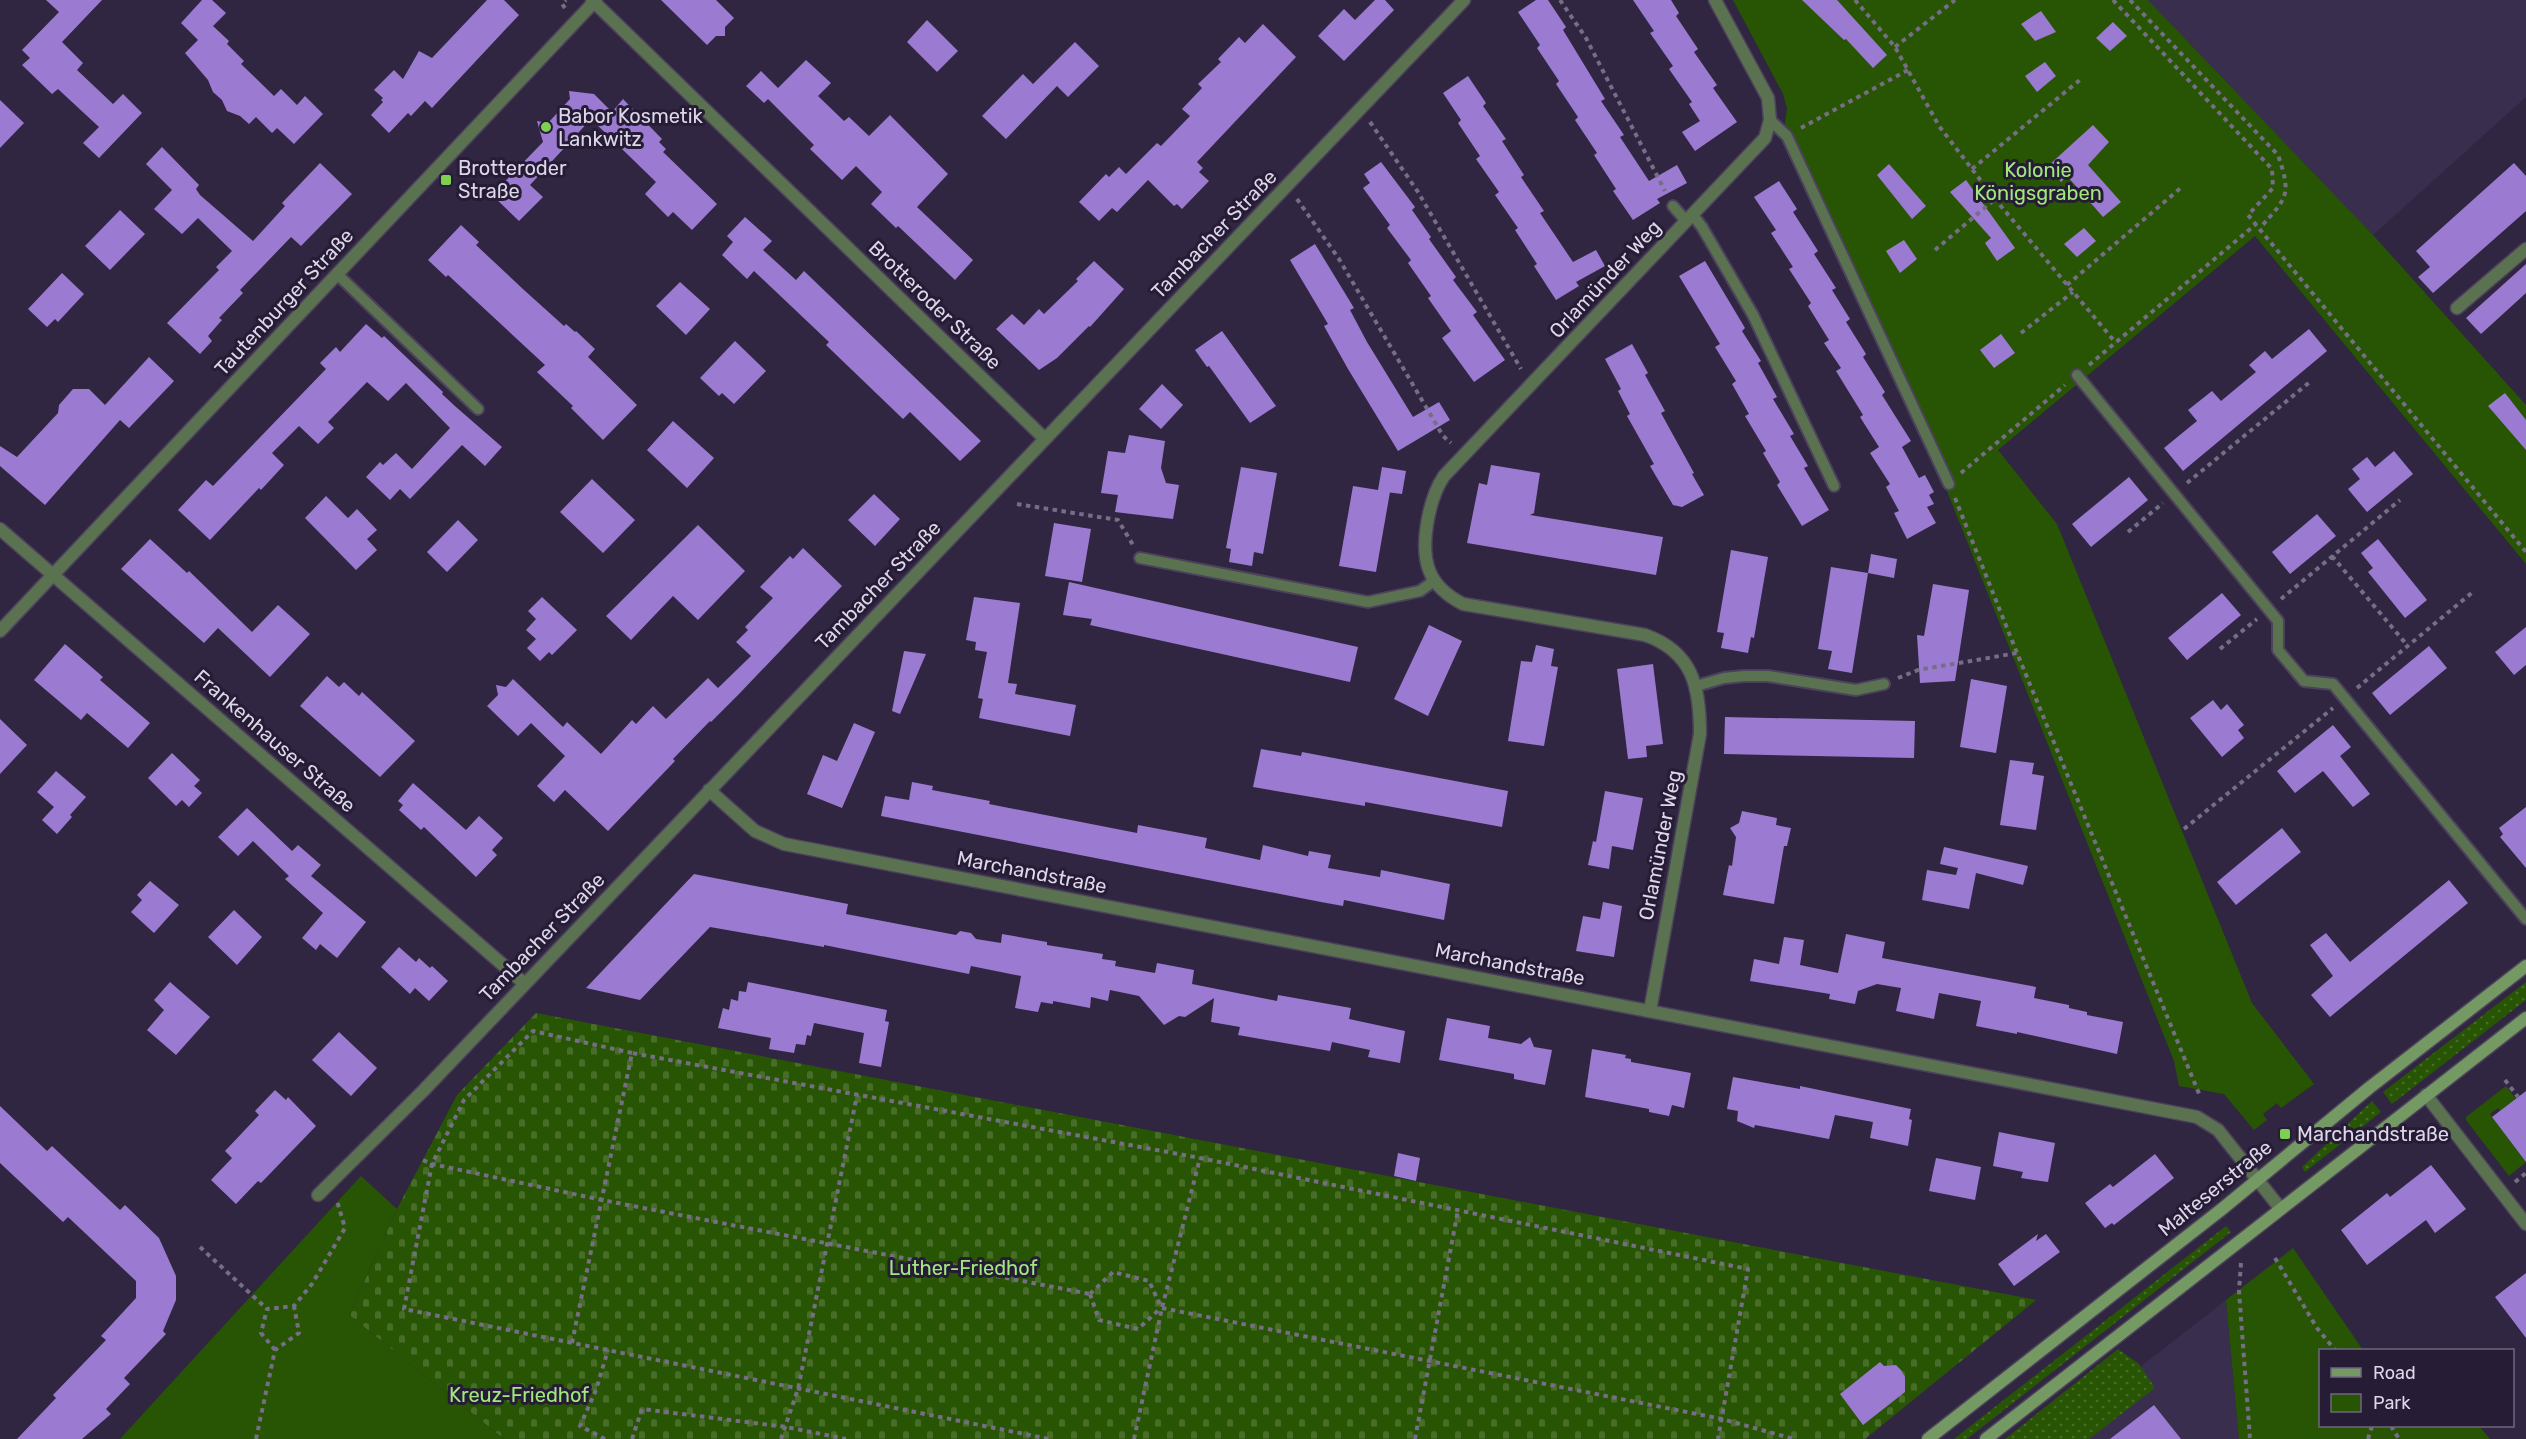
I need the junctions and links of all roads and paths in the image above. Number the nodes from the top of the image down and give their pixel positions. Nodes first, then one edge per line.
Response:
1 (566, 0) edge
2 (1464, 0) edge
3 (1560, 0) edge
4 (1715, 0) edge
5 (1855, 0) edge
6 (1954, 0) edge
7 (2113, 0) edge
8 (2130, 0) edge
9 (594, 1) edge
10 (562, 4) dead end
11 (1895, 46) junction
12 (1908, 70) junction
13 (2081, 80) dead end
14 (1770, 120) junction
15 (1370, 122) dead end
16 (1787, 136) junction
17 (1972, 169) junction
18 (2183, 186) dead end
19 (1296, 196) dead end
20 (1995, 199) junction
21 (1673, 206) joint
22 (1690, 218) junction
23 (2256, 224) junction
24 (2259, 228) junction
25 (2526, 249) edge
26 (1935, 250) dead end
27 (337, 274) junction
28 (2067, 285) junction
29 (2073, 291) junction
30 (2457, 308) dead end
31 (2021, 333) dead end
32 (2116, 343) junction
33 (1530, 364) dead end
34 (2077, 375) junction
35 (2311, 381) dead end
36 (478, 409) dead end
37 (1044, 438) junction
38 (1448, 452) dead end
39 (1949, 484) junction
40 (1834, 486) dead end
41 (2174, 494) junction
42 (2400, 500) dead end
43 (1017, 504) dead end
44 (0, 529) edge
45 (2128, 532) dead end
46 (2526, 552) edge
47 (2332, 556) junction
48 (1140, 558) joint
49 (53, 575) junction
50 (1434, 580) junction
51 (2270, 609) junction
52 (0, 631) edge
53 (2407, 645) dead end
54 (2220, 650) dead end
55 (2017, 652) junction
56 (1884, 684) joint
57 (1696, 686) junction
58 (709, 790) junction
59 (2526, 919) edge
60 (2526, 966) edge
61 (525, 984) junction
62 (1650, 1011) junction
63 (2526, 1018) edge
64 (632, 1053) junction
65 (2505, 1080) dead end
66 (857, 1095) junction
67 (2426, 1095) junction
68 (2200, 1096) dead end
69 (2518, 1097) dead end
70 (1200, 1158) junction
71 (423, 1160) dead end
72 (432, 1164) junction
73 (2526, 1173) edge
74 (2258, 1179) junction
75 (2512, 1184) dead end
76 (329, 1185) junction
77 (318, 1196) dead end
78 (602, 1200) junction
79 (2280, 1208) junction
80 (1458, 1210) junction
81 (2526, 1224) edge
82 (827, 1243) junction
83 (200, 1247) dead end
84 (2275, 1258) dead end
85 (2239, 1291) dead end
86 (1090, 1294) junction
87 (294, 1306) junction
88 (1162, 1308) junction
89 (267, 1309) junction
90 (572, 1343) junction
91 (2334, 1349) edge
92 (275, 1350) junction
93 (608, 1350) junction
94 (1429, 1362) junction
95 (798, 1389) junction
96 (1722, 1419) junction
97 (786, 1427) junction
98 (256, 1439) edge
99 (605, 1439) edge
100 (632, 1439) edge
101 (781, 1439) edge
102 (846, 1439) edge
103 (1050, 1439) edge
104 (1134, 1439) edge
105 (1415, 1439) edge
106 (1718, 1439) edge
107 (1794, 1439) edge
108 (1928, 1439) edge
109 (1986, 1439) edge
110 (2250, 1439) edge

1 - 10 path
2 - 37 street, Tambacher Straße
3 - 21 path
4 - 14 street
5 - 11 path
6 - 11 path
7 - 23 path
8 - 24 path
9 - 27 street, Tautenburger Straße
9 - 37 street, Brotteroder Straße
11 - 12 path
12 - 16 path
12 - 17 path
13 - 17 path
14 - 16 lane
14 - 22 street, Orlamünder Weg
15 - 33 path
16 - 39 lane
17 - 20 path
18 - 28 path
19 - 38 path
20 - 26 path
20 - 28 path
21 - 22 lane
22 - 40 lane
22 - 50 street, Orlamünder Weg
23 - 24 path
23 - 32 path
24 - 46 path
25 - 30 street
27 - 36 lane
27 - 49 street, Tautenburger Straße
28 - 29 path
29 - 31 path
29 - 32 path
32 - 34 path
34 - 39 path
34 - 41 lane
35 - 41 path
37 - 58 street, Tambacher Straße
39 - 55 path
41 - 45 path
41 - 51 lane
42 - 47 path
43 - 48 path
44 - 49 street, Frankenhauser Straße
47 - 51 path
47 - 53 path
48 - 50 lane
49 - 52 street, Tautenburger Straße
49 - 61 street, Frankenhauser Straße
50 - 57 street, Orlamünder Weg
51 - 54 path
51 - 59 lane
55 - 56 path
55 - 68 path
56 - 57 lane
57 - 62 street, Orlamünder Weg
58 - 61 street, Tambacher Straße
58 - 62 street, Marchandstraße
60 - 74 main road, Malteserstraße
61 - 76 street, Tambacher Straße
62 - 74 street, Marchandstraße
63 - 67 main road
64 - 66 path
64 - 72 path
64 - 78 path
65 - 69 path
66 - 70 path
66 - 82 path
67 - 79 main road
67 - 81 street
70 - 80 path
70 - 88 path
71 - 72 path
72 - 78 path
72 - 90 path
73 - 75 path
74 - 79 street, Marchandstraße
74 - 108 main road, Malteserstraße
76 - 77 street, Tambacher Straße
76 - 87 path
78 - 82 path
78 - 90 path
79 - 109 main road
80 - 94 path
80 - 96 path
82 - 86 path
82 - 95 path
83 - 89 path
84 - 91 path
85 - 110 path
86 - 88 path
86 - 88 path
87 - 89 path
87 - 92 path
88 - 94 path
88 - 104 path
89 - 92 path
90 - 93 path
92 - 98 path
93 - 95 path
93 - 99 path
94 - 96 path
94 - 105 path
95 - 97 path
95 - 103 path
96 - 106 path
96 - 107 path
97 - 100 path
97 - 101 path
97 - 102 path

